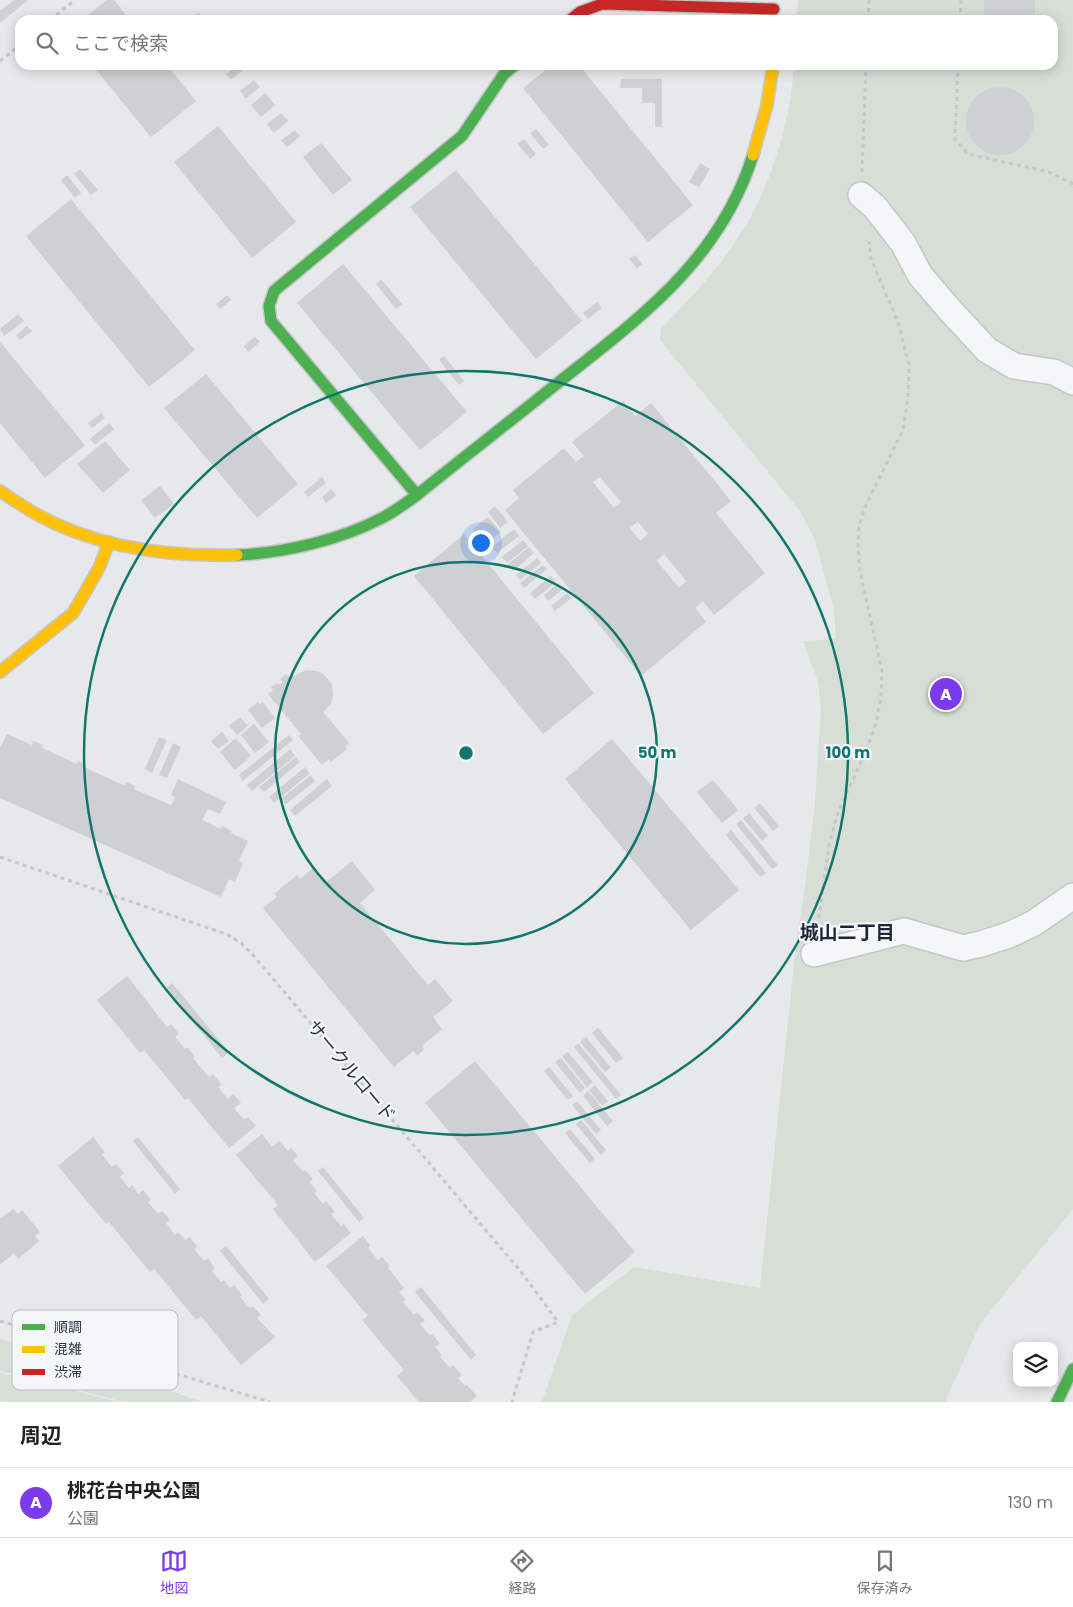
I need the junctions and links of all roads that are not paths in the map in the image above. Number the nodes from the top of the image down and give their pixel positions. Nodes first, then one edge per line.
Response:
1 (774, 10) edge
2 (576, 15) edge
3 (508, 70) edge
4 (773, 70) edge
5 (861, 195) road end
6 (1073, 382) edge
7 (0, 491) edge
8 (417, 495) junction
9 (108, 542) junction
10 (0, 672) edge
11 (1073, 896) edge
12 (814, 954) road end
13 (1073, 1369) edge
14 (1056, 1402) edge

1 - 2 street
3 - 8 street
4 - 8 street
5 - 6 street
7 - 9 street
8 - 9 street
9 - 10 street
11 - 12 street
13 - 14 street

